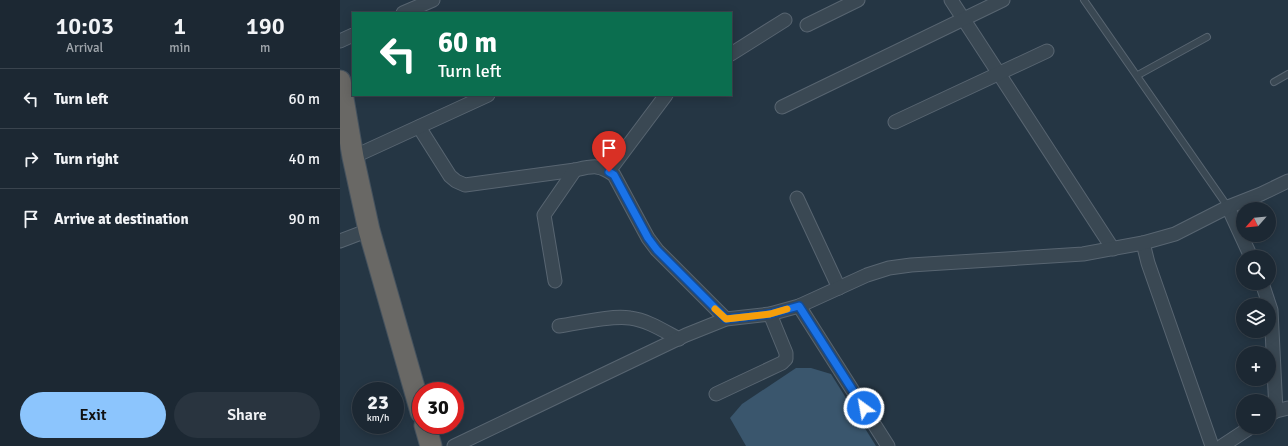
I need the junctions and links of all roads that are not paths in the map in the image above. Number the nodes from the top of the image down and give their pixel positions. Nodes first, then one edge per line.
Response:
1 (433, 0) edge
2 (858, 0) edge
3 (951, 0) edge
4 (1004, 0) edge
5 (1084, 0) edge
6 (405, 12) edge
7 (785, 20) dead end
8 (964, 20) junction
9 (807, 25) dead end
10 (352, 35) edge
11 (1207, 37) dead end
12 (340, 41) edge
13 (1047, 51) dead end
14 (732, 53) edge
15 (1000, 74) junction
16 (1288, 74) edge
17 (1138, 75) junction
18 (1274, 82) dead end
19 (341, 94) edge
20 (486, 96) edge
21 (665, 96) edge
22 (782, 107) dead end
23 (895, 122) dead end
24 (419, 127) junction
25 (353, 156) junction
26 (576, 170) junction
27 (609, 172) junction
28 (1288, 181) edge
29 (797, 198) dead end
30 (1228, 207) junction
31 (369, 230) junction
32 (340, 241) edge
33 (1143, 243) junction
34 (1113, 249) junction
35 (1248, 250) edge
36 (555, 281) dead end
37 (839, 288) junction
38 (1264, 290) edge
39 (799, 306) junction
40 (770, 314) junction
41 (726, 319) junction
42 (559, 326) dead end
43 (679, 339) junction
44 (412, 382) edge
45 (716, 394) dead end
46 (1279, 411) edge
47 (427, 434) edge
48 (1240, 434) edge
49 (430, 446) edge
50 (454, 446) edge
51 (888, 446) edge
52 (1212, 446) edge
53 (1222, 446) edge

1 - 6 street
2 - 9 street
3 - 8 street
4 - 8 street
5 - 17 lane
7 - 14 street
8 - 15 street
8 - 22 street
10 - 12 street
11 - 17 lane
13 - 15 street
15 - 23 street
15 - 34 street
16 - 18 lane
17 - 30 lane
19 - 25 highway
20 - 24 street
21 - 27 street
24 - 25 street
24 - 26 street
25 - 31 highway
26 - 27 street
26 - 36 street
27 - 41 street
28 - 30 street
29 - 37 street
30 - 33 street
30 - 35 street
31 - 32 street
31 - 44 highway
33 - 34 street
33 - 52 street
34 - 37 street
37 - 39 street
38 - 46 street
39 - 40 street
39 - 51 street
40 - 41 street
40 - 45 street
41 - 43 street
42 - 43 street
43 - 50 street
47 - 49 highway
48 - 53 street

